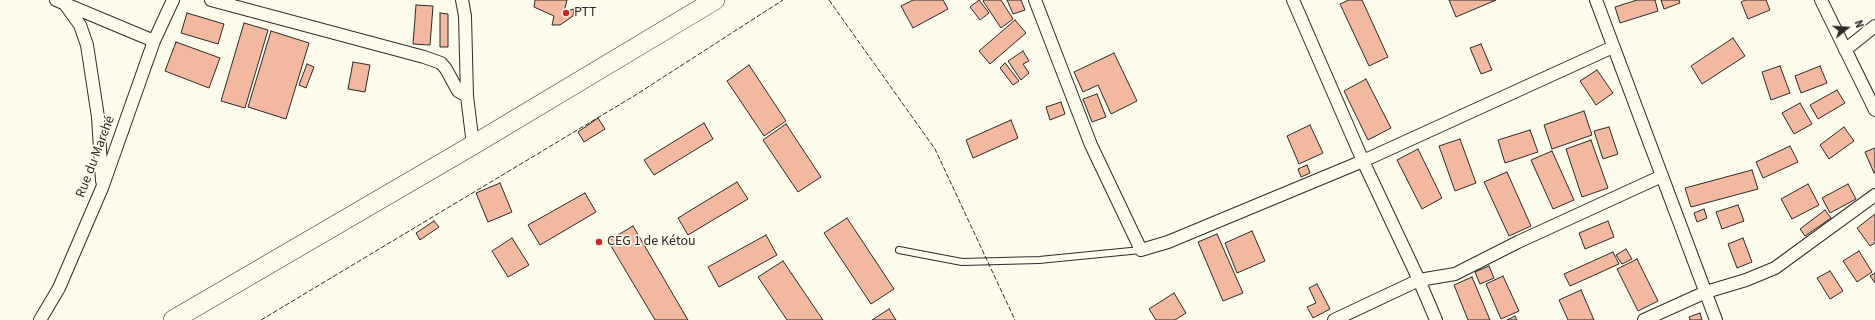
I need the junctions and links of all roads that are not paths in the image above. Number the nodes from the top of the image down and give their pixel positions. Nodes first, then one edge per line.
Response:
1 (173, 0) edge
2 (211, 0) edge
3 (462, 0) edge
4 (714, 0) edge
5 (1036, 0) edge
6 (1293, 0) edge
7 (1596, 0) edge
8 (1821, 0) edge
9 (60, 2) edge
10 (1875, 26) edge
11 (154, 42) junction
12 (1613, 47) junction
13 (1845, 50) junction
14 (467, 96) junction
15 (1875, 110) edge
16 (473, 145) junction
17 (1362, 161) junction
18 (1662, 176) junction
19 (102, 188) junction
20 (1875, 196) edge
21 (899, 250) dead end
22 (1141, 250) junction
23 (1419, 280) junction
24 (1706, 292) junction
25 (40, 320) edge
26 (173, 320) edge
27 (1334, 320) edge
28 (1436, 320) edge
29 (1644, 320) edge
30 (1716, 320) edge

1 - 11 street, Rue du Marché
2 - 14 street
3 - 14 street
4 - 16 main road
5 - 22 street
6 - 17 street
7 - 12 street
8 - 13 street
9 - 11 street
9 - 19 street
10 - 13 street
11 - 19 street, Rue du Marché
12 - 17 street
12 - 18 street
13 - 15 street
14 - 16 street
16 - 26 main road
17 - 22 street
17 - 23 street
18 - 23 street
18 - 24 street
19 - 25 street, Rue du Marché
20 - 24 street
21 - 22 lane
23 - 27 street
23 - 28 street
24 - 29 street
24 - 30 street

